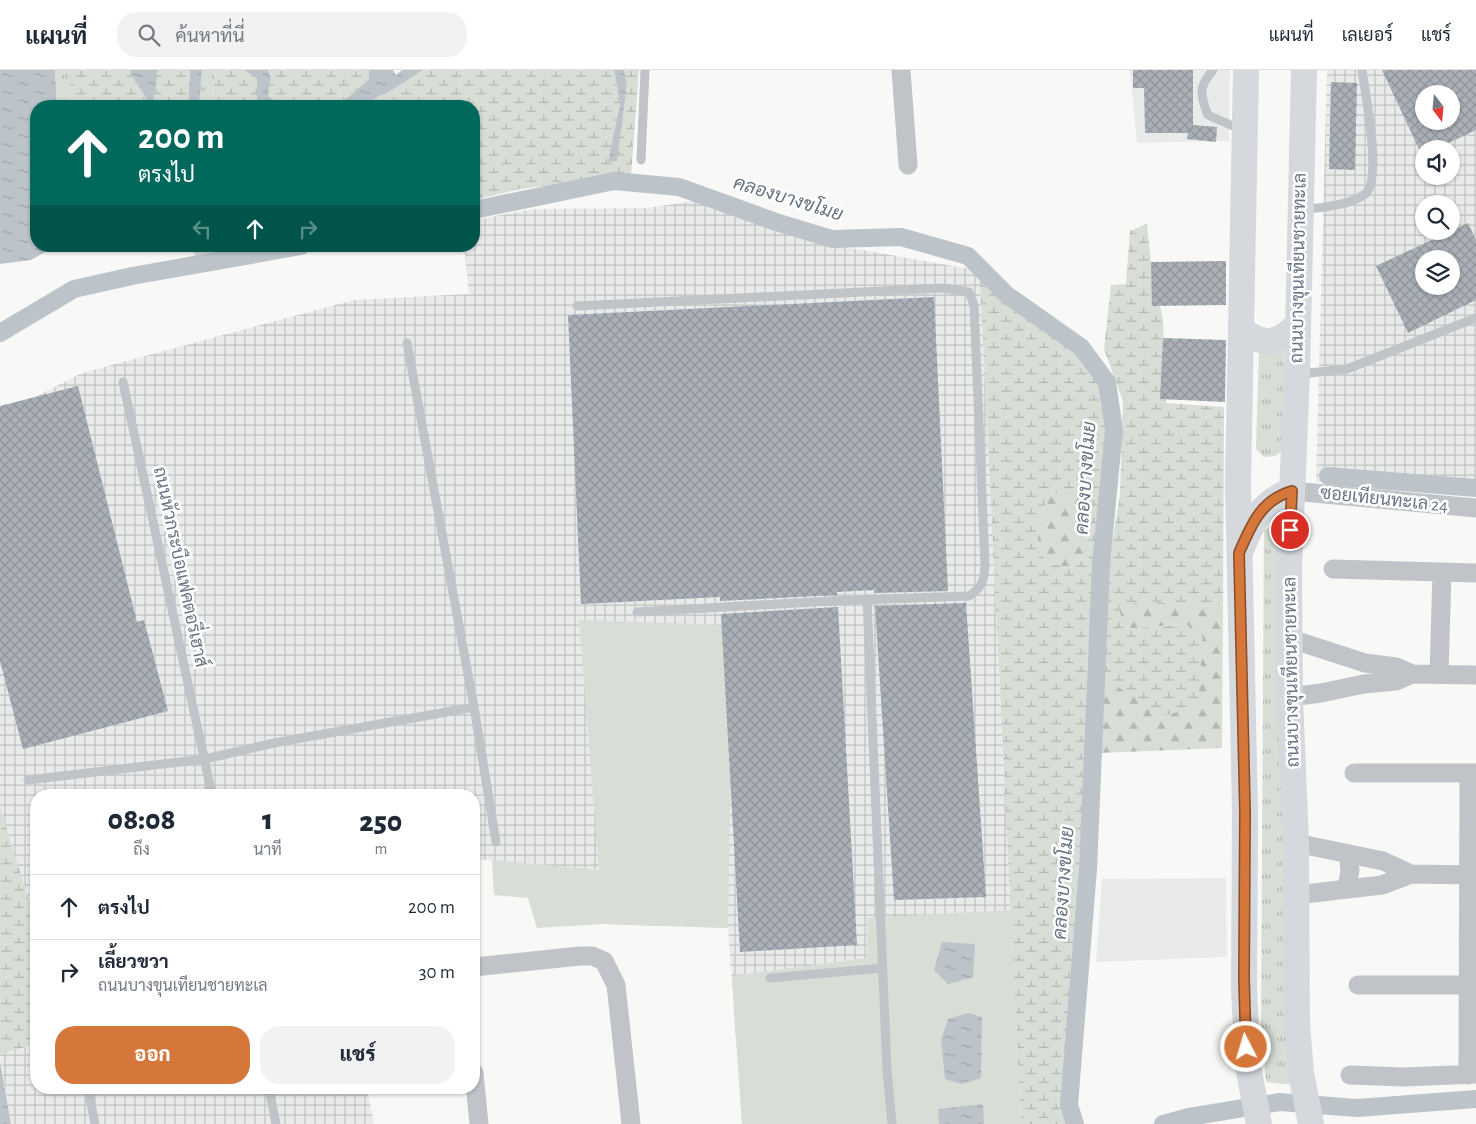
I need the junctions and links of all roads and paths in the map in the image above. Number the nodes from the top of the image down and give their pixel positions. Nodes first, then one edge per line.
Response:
1 (644, 70) edge
2 (901, 70) edge
3 (1213, 70) edge
4 (1246, 70) edge
5 (1304, 70) edge
6 (1362, 70) edge
7 (1244, 131) junction
8 (641, 160) dead end
9 (908, 165) dead end
10 (1300, 210) junction
11 (577, 306) dead end
12 (1476, 318) edge
13 (1298, 322) junction
14 (1241, 328) junction
15 (407, 342) dead end
16 (1297, 374) junction
17 (123, 382) dead end
18 (1292, 491) junction
19 (1476, 508) edge
20 (1239, 553) junction
21 (1333, 569) dead end
22 (1442, 572) junction
23 (1476, 573) edge
24 (867, 599) junction
25 (638, 612) dead end
26 (1290, 640) junction
27 (1342, 656) junction
28 (1412, 674) junction
29 (1439, 674) junction
30 (1476, 675) edge
31 (1341, 689) junction
32 (1290, 697) junction
33 (474, 707) junction
34 (205, 759) junction
35 (1354, 773) dead end
36 (1472, 773) edge
37 (28, 780) dead end
38 (211, 789) edge
39 (496, 842) dead end
40 (1296, 843) junction
41 (1348, 854) junction
42 (1410, 874) junction
43 (1472, 875) edge
44 (1347, 888) junction
45 (1296, 894) junction
46 (480, 966) edge
47 (883, 968) junction
48 (770, 978) dead end
49 (1358, 985) dead end
50 (1472, 986) edge
51 (1350, 1075) dead end
52 (1472, 1075) edge
53 (89, 1094) edge
54 (270, 1094) edge
55 (476, 1094) edge
56 (96, 1124) edge
57 (276, 1124) edge
58 (479, 1124) edge
59 (632, 1124) edge
60 (892, 1124) edge
61 (1259, 1124) edge
62 (1311, 1124) edge

1 - 8 lane
2 - 9 street
3 - 7 lane
4 - 7 main road
5 - 10 main road, ถนนบางขุนเทียนชายทะเล
6 - 10 lane
7 - 14 main road
10 - 13 main road, ถนนบางขุนเทียนชายทะเล
11 - 24 lane
12 - 16 lane
13 - 14 main road
13 - 16 main road, ถนนบางขุนเทียนชายทะเล
14 - 20 main road
15 - 33 lane
16 - 18 main road, ถนนบางขุนเทียนชายทะเล
17 - 34 lane, ถนนหัวกระบือแฟคตอรี่เฮาส์
18 - 19 street, ซอยเทียนทะเล 24
18 - 20 main road
18 - 26 main road, ถนนบางขุนเทียนชายทะเล
20 - 61 main road
21 - 22 street
22 - 23 street
22 - 29 street
24 - 25 lane
24 - 47 lane
26 - 27 street
26 - 32 main road, ถนนบางขุนเทียนชายทะเล
27 - 28 street
27 - 31 street
28 - 29 street
28 - 31 street
29 - 30 street
31 - 32 street
32 - 40 main road, ถนนบางขุนเทียนชายทะเล
33 - 34 lane
33 - 39 lane
34 - 37 lane
34 - 38 lane, ถนนหัวกระบือแฟคตอรี่เฮาส์
35 - 36 street
36 - 43 street
40 - 41 street
40 - 45 main road, ถนนบางขุนเทียนชายทะเล
41 - 42 street
41 - 44 street
42 - 43 street
42 - 44 street
43 - 50 street
44 - 45 street
45 - 62 main road, ถนนบางขุนเทียนชายทะเล
46 - 59 street
47 - 48 lane
47 - 60 lane
49 - 50 street
50 - 52 street
51 - 52 street
53 - 56 lane
54 - 57 lane
55 - 58 street

